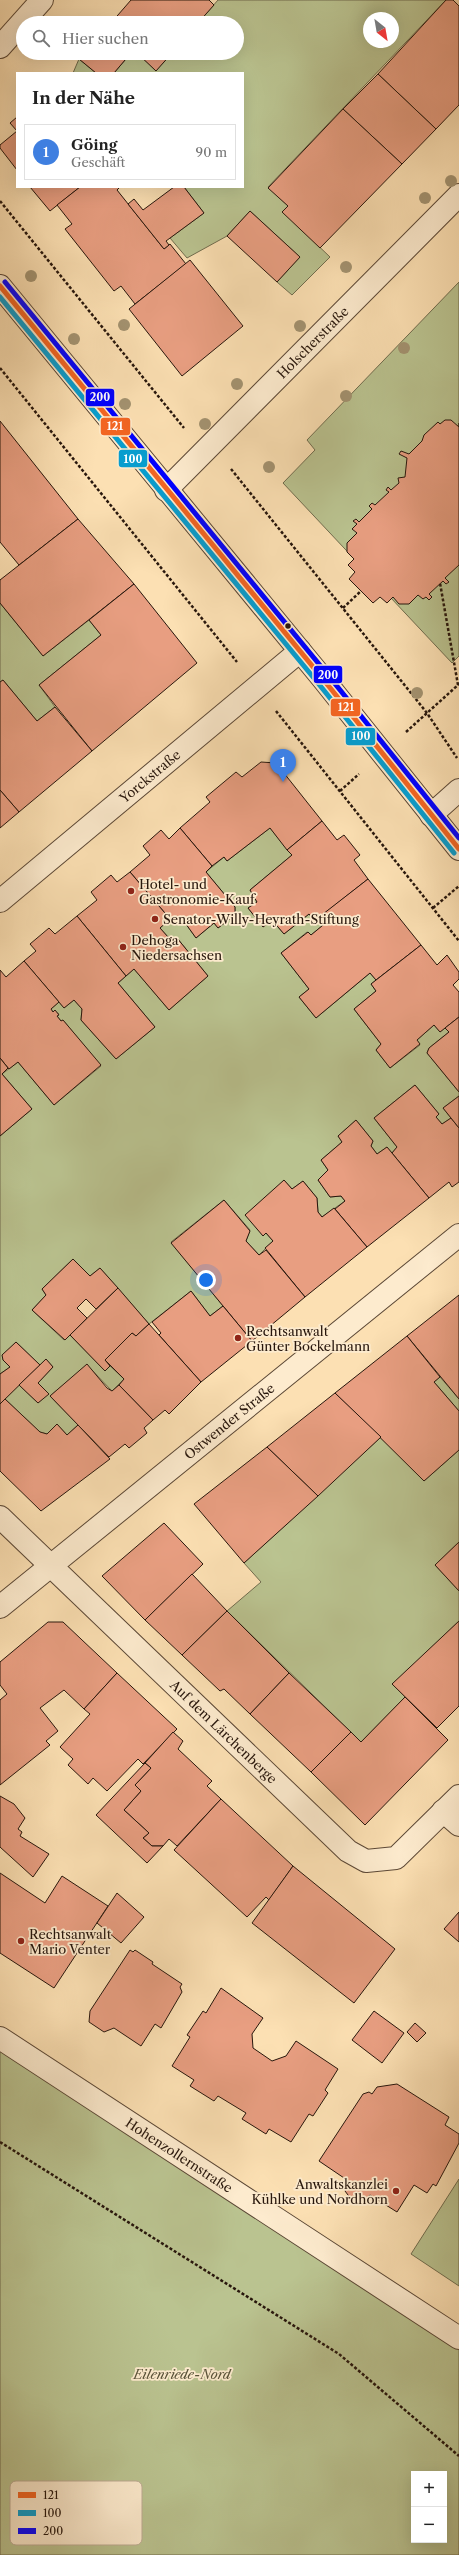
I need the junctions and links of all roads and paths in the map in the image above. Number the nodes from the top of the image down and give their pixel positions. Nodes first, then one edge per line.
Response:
1 (42, 0) edge
2 (28, 16) edge
3 (16, 29) edge
4 (0, 47) edge
5 (459, 194) edge
6 (0, 201) edge
7 (0, 286) edge
8 (0, 368) edge
9 (207, 448) junction
10 (166, 490) junction
11 (440, 583) dead end
12 (361, 591) dead end
13 (343, 608) junction
14 (300, 651) junction
15 (257, 686) junction
16 (427, 713) junction
17 (459, 762) edge
18 (459, 790) edge
19 (431, 815) junction
20 (459, 849) edge
21 (459, 886) edge
22 (0, 901) edge
23 (433, 908) junction
24 (459, 941) edge
25 (459, 1235) edge
26 (0, 1517) edge
27 (50, 1565) junction
28 (0, 1607) edge
29 (459, 1796) edge
30 (451, 1818) edge
31 (0, 2038) edge
32 (0, 2142) edge
33 (459, 2338) edge
34 (459, 2456) edge

1 - 2 street
3 - 4 street
5 - 9 street, Holscherstraße
6 - 9 path
7 - 10 street
8 - 15 path
9 - 10 street, Holscherstraße
9 - 13 path
10 - 14 street
11 - 16 path
12 - 13 path
13 - 16 path
14 - 15 street, Yorckstraße
14 - 19 street
15 - 22 street, Yorckstraße
15 - 23 path
16 - 17 path
18 - 19 street
19 - 20 street
21 - 23 path
23 - 24 path
25 - 27 street, Ostwender Straße
26 - 27 street, Auf dem Lärchenberge
27 - 28 street, Ostwender Straße
27 - 30 street, Auf dem Lärchenberge
29 - 30 street, Auf dem Lärchenberge
31 - 33 street, Hohenzollernstraße
32 - 34 path

